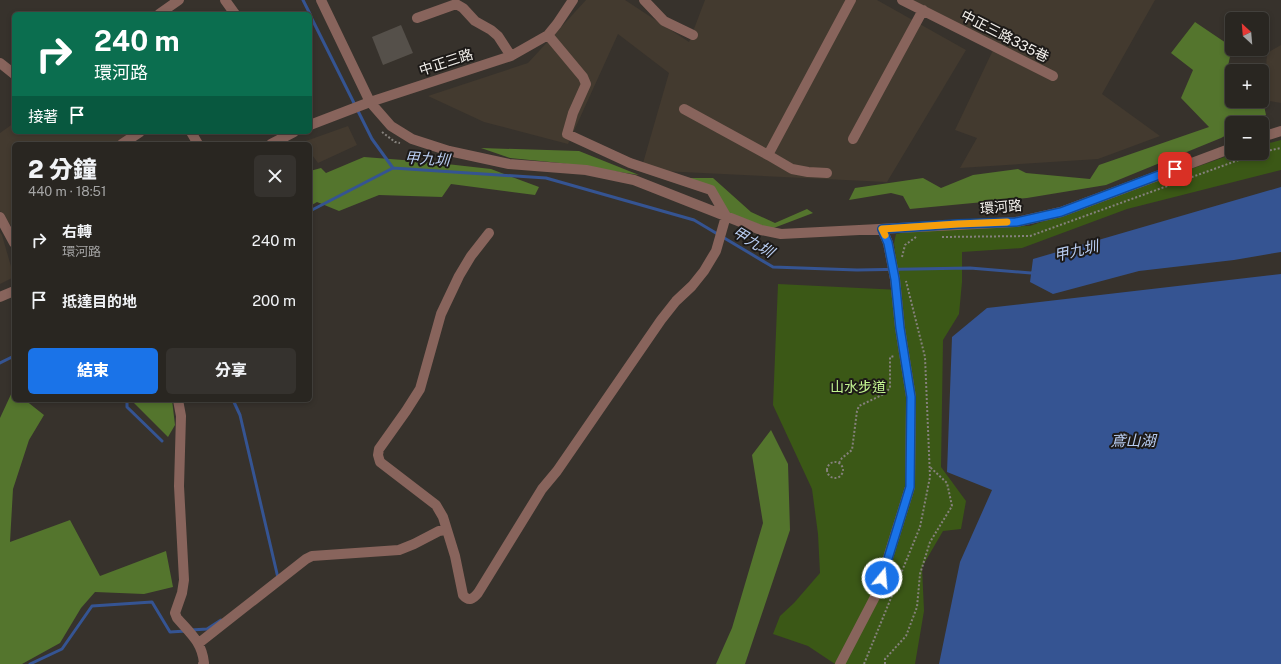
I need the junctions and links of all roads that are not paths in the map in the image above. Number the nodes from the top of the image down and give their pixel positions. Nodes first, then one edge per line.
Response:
1 (179, 0) edge
2 (225, 0) edge
3 (320, 0) edge
4 (573, 0) edge
5 (644, 0) edge
6 (851, 0) edge
7 (902, 0) edge
8 (455, 2) edge
9 (923, 10) junction
10 (162, 12) edge
11 (234, 12) edge
12 (417, 18) dead end
13 (548, 35) junction
14 (693, 35) dead end
15 (511, 56) junction
16 (0, 63) edge
17 (12, 72) edge
18 (1053, 76) dead end
19 (367, 102) junction
20 (684, 109) dead end
21 (312, 124) edge
22 (1281, 131) edge
23 (137, 134) edge
24 (290, 134) edge
25 (1269, 135) edge
26 (853, 140) dead end
27 (125, 142) edge
28 (275, 142) edge
29 (1225, 151) edge
30 (768, 155) junction
31 (827, 173) dead end
32 (726, 216) junction
33 (0, 217) edge
34 (882, 229) junction
35 (489, 233) dead end
36 (12, 239) edge
37 (12, 292) edge
38 (0, 297) edge
39 (178, 402) edge
40 (446, 530) junction
41 (199, 643) junction
42 (203, 664) edge
43 (840, 664) edge

1 - 10 street
2 - 11 street
3 - 19 street, 環河路
4 - 13 street, 中正三路
5 - 14 street
6 - 30 street
7 - 9 street, 中正三路335巷
8 - 12 street
8 - 15 street
9 - 18 street, 中正三路335巷
9 - 26 street
13 - 15 street, 中正三路
13 - 32 street
15 - 19 street, 中正三路
16 - 17 street
19 - 21 street, 中正三路
19 - 32 street, 環河路
20 - 30 street
22 - 25 street
23 - 27 street
24 - 28 street
29 - 34 street, 環河路
30 - 31 street
32 - 34 street, 環河路
32 - 40 street
33 - 36 street
34 - 43 street
35 - 40 street
37 - 38 street
39 - 41 street
40 - 41 street
41 - 42 street

